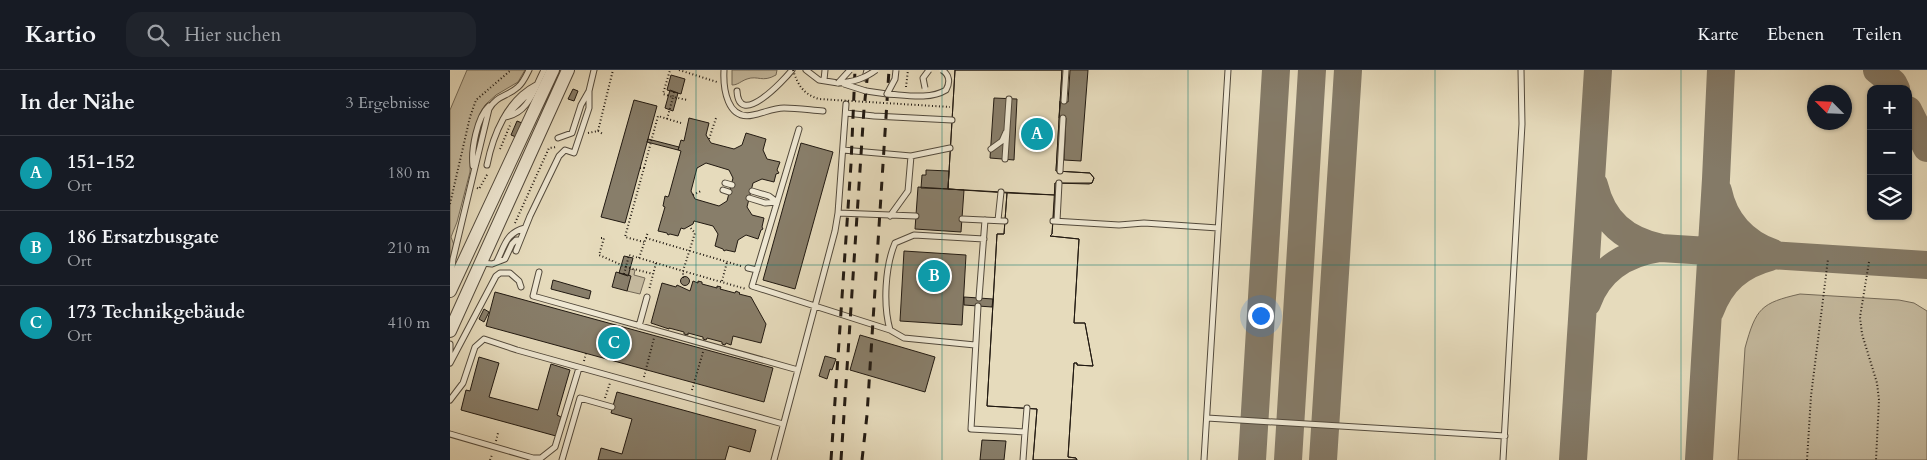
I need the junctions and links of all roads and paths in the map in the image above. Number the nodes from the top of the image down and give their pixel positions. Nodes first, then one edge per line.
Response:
1 (529, 70) edge
2 (544, 70) edge
3 (553, 70) edge
4 (594, 70) edge
5 (670, 70) edge
6 (679, 70) edge
7 (724, 70) edge
8 (792, 70) edge
9 (806, 70) edge
10 (825, 70) edge
11 (850, 70) edge
12 (867, 70) edge
13 (876, 70) edge
14 (896, 70) edge
15 (929, 70) edge
16 (942, 70) edge
17 (1066, 70) edge
18 (1228, 70) edge
19 (1521, 70) edge
20 (568, 71) edge
21 (865, 78) junction
22 (824, 80) junction
23 (838, 83) junction
24 (724, 85) junction
25 (925, 88) dead end
26 (589, 91) junction
27 (737, 91) dead end
28 (674, 92) dead end
29 (886, 94) junction
30 (673, 97) junction
31 (1010, 98) dead end
32 (687, 100) dead end
33 (1064, 102) dead end
34 (846, 104) dead end
35 (823, 111) dead end
36 (846, 113) junction
37 (716, 118) dead end
38 (1063, 118) dead end
39 (667, 119) junction
40 (952, 120) dead end
41 (681, 123) dead end
42 (799, 129) dead end
43 (1007, 129) junction
44 (598, 131) dead end
45 (603, 134) dead end
46 (558, 138) dead end
47 (709, 139) dead end
48 (950, 148) dead end
49 (991, 149) dead end
50 (843, 150) junction
51 (911, 156) junction
52 (1005, 159) dead end
53 (487, 165) dead end
54 (1060, 171) dead end
55 (725, 183) dead end
56 (1059, 183) dead end
57 (732, 185) dead end
58 (723, 190) dead end
59 (701, 191) dead end
60 (752, 191) dead end
61 (730, 192) dead end
62 (1001, 192) dead end
63 (693, 195) dead end
64 (749, 198) dead end
65 (777, 202) junction
66 (838, 213) junction
67 (890, 216) junction
68 (916, 216) dead end
69 (962, 219) dead end
70 (985, 220) junction
71 (998, 220) junction
72 (1005, 221) dead end
73 (689, 226) dead end
74 (524, 228) junction
75 (1218, 228) junction
76 (648, 232) dead end
77 (601, 238) dead end
78 (646, 238) junction
79 (984, 239) junction
80 (520, 240) junction
81 (644, 242) junction
82 (689, 250) junction
83 (516, 251) dead end
84 (639, 258) junction
85 (1828, 259) dead end
86 (497, 261) junction
87 (727, 262) junction
88 (1869, 262) dead end
89 (481, 263) junction
90 (656, 263) junction
91 (626, 268) junction
92 (748, 268) joint
93 (757, 270) junction
94 (682, 271) junction
95 (539, 272) dead end
96 (624, 274) dead end
97 (653, 274) junction
98 (683, 278) dead end
99 (721, 282) junction
100 (520, 287) dead end
101 (742, 288) dead end
102 (450, 291) edge
103 (647, 297) joint
104 (979, 298) dead end
105 (816, 306) junction
106 (978, 306) dead end
107 (639, 326) junction
108 (890, 330) junction
109 (450, 331) edge
110 (656, 331) junction
111 (450, 344) edge
112 (705, 344) junction
113 (975, 345) junction
114 (450, 363) edge
115 (579, 368) junction
116 (798, 370) junction
117 (610, 383) dead end
118 (642, 385) junction
119 (690, 398) junction
120 (450, 400) edge
121 (603, 405) junction
122 (612, 407) dead end
123 (1027, 408) dead end
124 (1207, 418) junction
125 (784, 424) junction
126 (1025, 432) junction
127 (450, 434) edge
128 (1505, 436) junction
129 (562, 460) edge
130 (774, 460) edge
131 (1023, 460) edge
132 (1204, 460) edge
133 (1504, 460) edge
134 (1807, 460) edge
135 (1876, 460) edge

1 - 102 lane
2 - 53 lane
3 - 102 street
4 - 26 lane
5 - 30 path
6 - 24 path
7 - 24 lane
8 - 27 lane
9 - 22 lane
10 - 22 lane
11 - 23 lane, bridge
12 - 21 lane, bridge
13 - 21 lane, bridge
14 - 29 lane, bridge
15 - 25 lane, bridge
16 - 29 lane, bridge
17 - 33 lane
18 - 75 lane
19 - 128 lane
20 - 89 street
21 - 23 lane, bridge
22 - 23 lane
23 - 29 lane, bridge
24 - 35 lane
26 - 46 lane
26 - 74 lane
28 - 30 path
30 - 32 path
30 - 39 path
31 - 43 lane
34 - 36 lane
36 - 40 lane
36 - 50 lane
37 - 47 path
38 - 54 lane
39 - 41 path
39 - 81 path
42 - 65 lane
43 - 49 lane
43 - 52 lane
44 - 45 path
48 - 51 lane
50 - 51 lane
50 - 66 lane
51 - 67 lane
55 - 57 lane
56 - 75 lane
58 - 61 lane
59 - 63 path
60 - 65 lane
62 - 71 lane
64 - 65 lane
65 - 93 lane
66 - 67 lane
66 - 105 lane
67 - 68 lane
69 - 70 lane
70 - 71 lane
70 - 79 lane
71 - 72 lane
73 - 82 path
74 - 80 lane
74 - 86 lane
75 - 124 lane
76 - 78 path
77 - 91 path
78 - 81 path
78 - 82 path
79 - 104 lane
79 - 108 lane
80 - 83 lane
80 - 86 lane
81 - 84 path
82 - 87 path
82 - 94 path
84 - 90 path
84 - 91 path
85 - 134 path
86 - 89 lane
87 - 92 path
87 - 99 path
88 - 135 path
89 - 109 street
90 - 94 path
90 - 97 path
91 - 96 path
91 - 97 path
92 - 93 lane
93 - 105 lane
94 - 98 path
94 - 99 path
95 - 107 lane
97 - 103 path
99 - 101 path
100 - 114 lane
103 - 107 lane
105 - 108 lane
105 - 116 lane
106 - 113 lane
107 - 110 lane
108 - 113 lane
110 - 112 lane
110 - 118 path
111 - 114 lane
112 - 116 lane
112 - 119 path
113 - 126 lane
115 - 118 lane
115 - 120 lane
115 - 127 lane
116 - 125 lane
117 - 121 path
118 - 119 lane
119 - 125 lane
121 - 122 lane
121 - 129 lane
123 - 126 lane
124 - 128 lane
124 - 132 lane
125 - 130 lane
126 - 131 lane
128 - 133 lane

